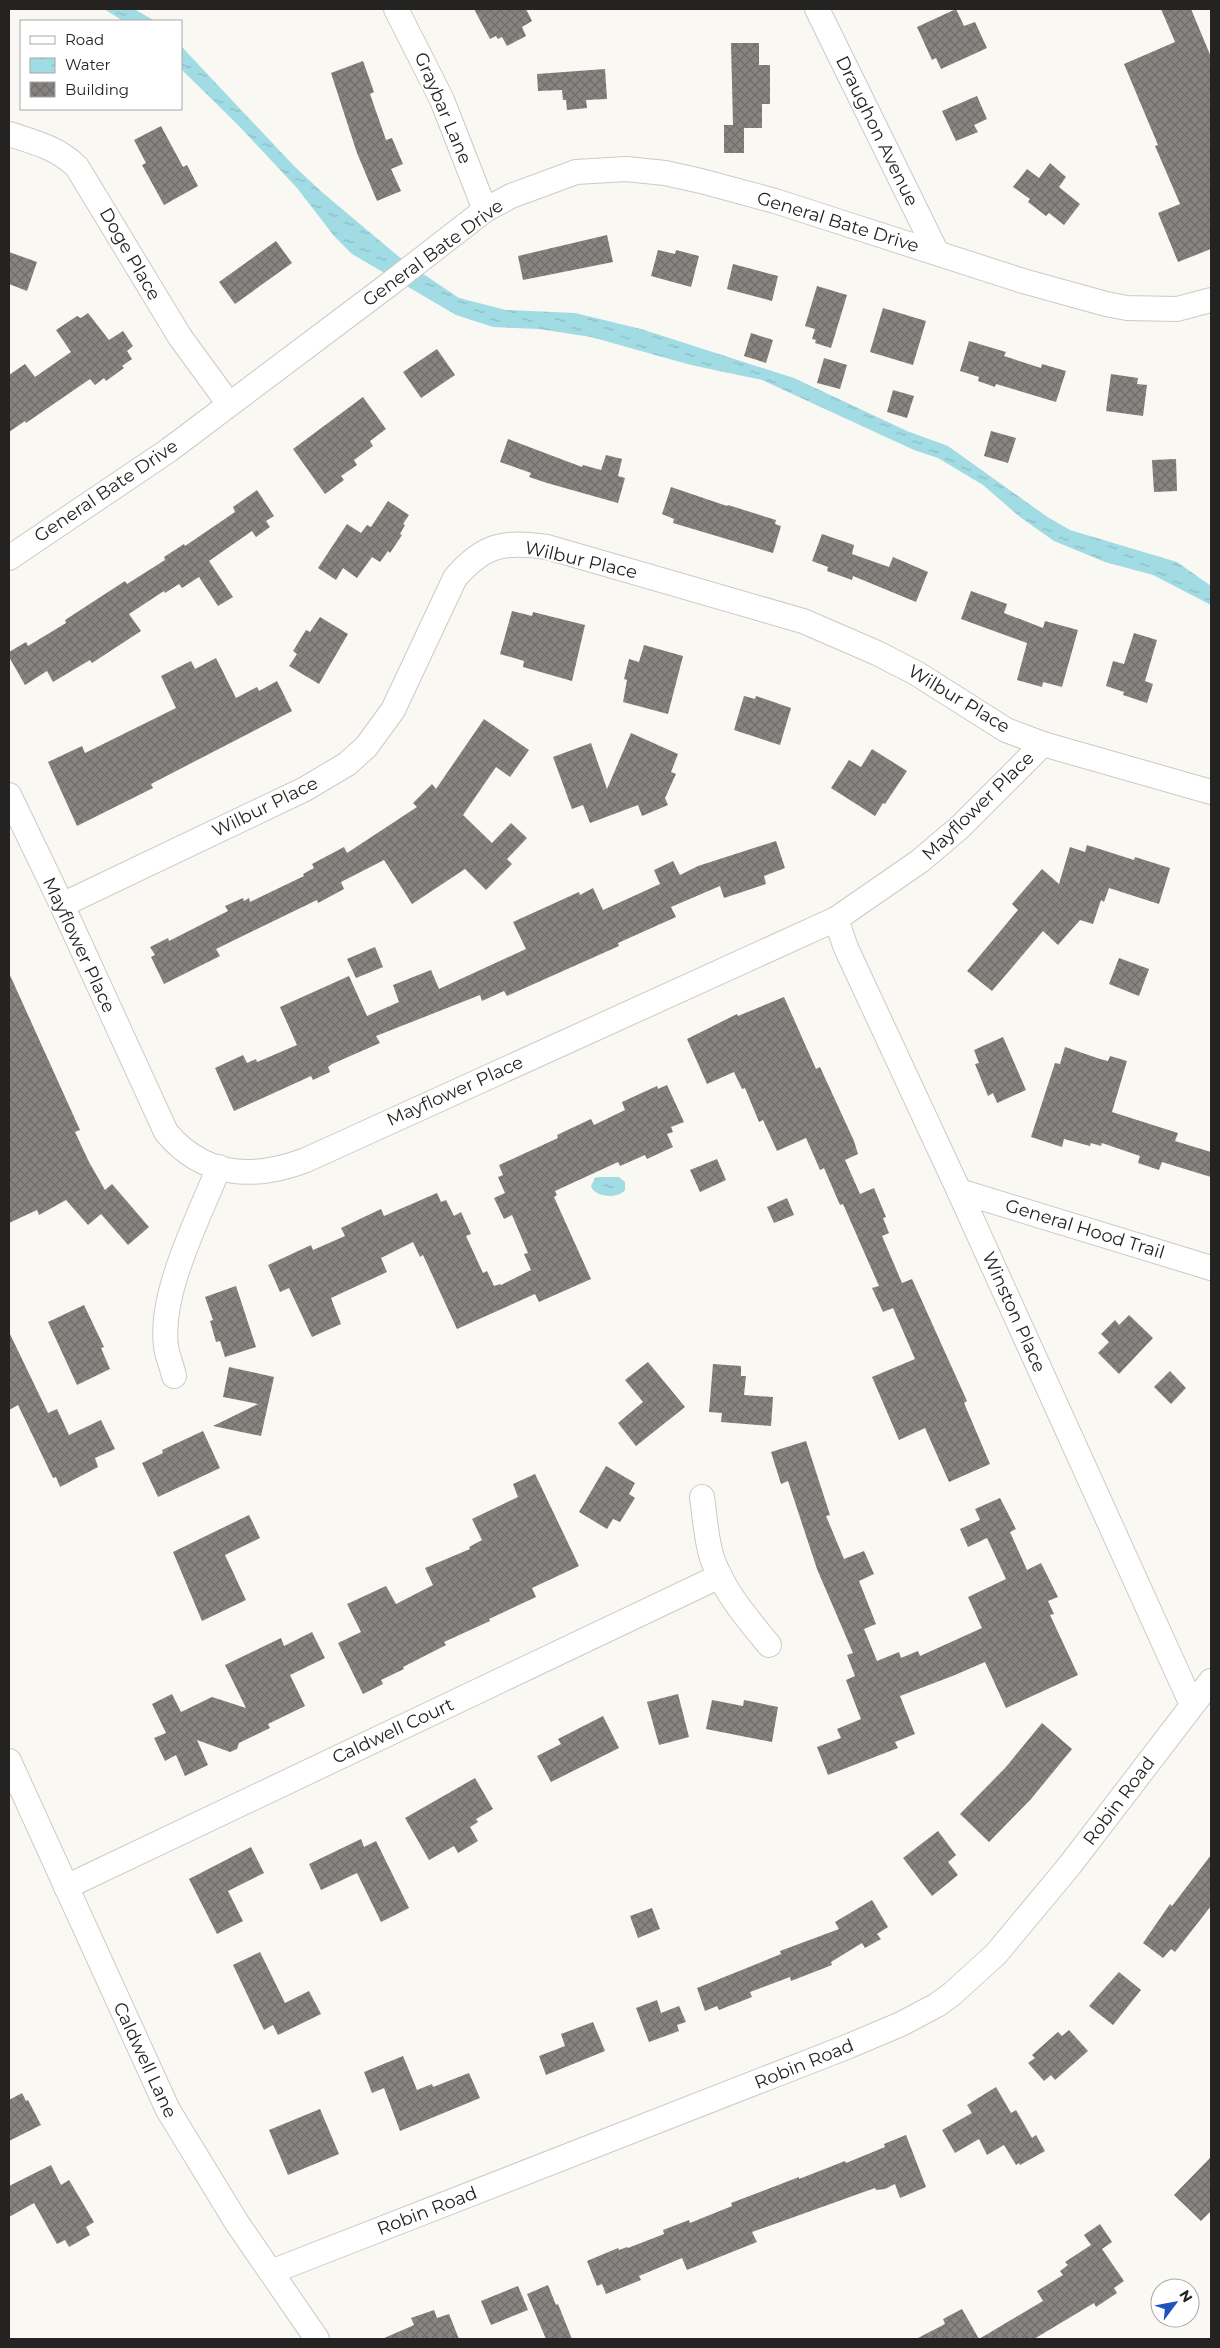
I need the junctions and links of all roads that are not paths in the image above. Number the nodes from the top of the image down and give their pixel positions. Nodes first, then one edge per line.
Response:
1 (396, 9) edge
2 (817, 9) edge
3 (9, 134) edge
4 (485, 210) junction
5 (937, 253) junction
6 (1211, 300) edge
7 (229, 404) junction
8 (9, 558) edge
9 (1043, 744) junction
10 (1211, 792) edge
11 (9, 796) edge
12 (62, 905) junction
13 (836, 919) junction
14 (219, 1167) junction
15 (959, 1191) junction
16 (1211, 1268) edge
17 (174, 1376) dead end
18 (702, 1497) dead end
19 (720, 1576) junction
20 (769, 1645) dead end
21 (1211, 1681) edge
22 (1192, 1705) junction
23 (9, 1761) edge
24 (66, 1887) junction
25 (271, 2272) junction
26 (317, 2339) edge

1 - 4 street, Graybar Lane
2 - 5 street, Draughon Avenue
3 - 7 street, Doge Place
4 - 5 street, General Bate Drive
4 - 7 street, General Bate Drive
5 - 6 street, General Bate Drive
7 - 8 street, General Bate Drive
9 - 10 street, Wilbur Place
9 - 12 street, Wilbur Place
9 - 13 street, Mayflower Place
11 - 12 street, Mayflower Place
12 - 14 street, Mayflower Place
13 - 14 street, Mayflower Place
13 - 15 street, Winston Place
14 - 17 street
15 - 16 street, General Hood Trail
15 - 22 street, Winston Place
18 - 19 street
19 - 20 street
19 - 24 street, Caldwell Court
21 - 22 street, Robin Road
22 - 25 street, Robin Road
23 - 24 street, Caldwell Lane
24 - 25 street, Caldwell Lane
25 - 26 street, Caldwell Lane

